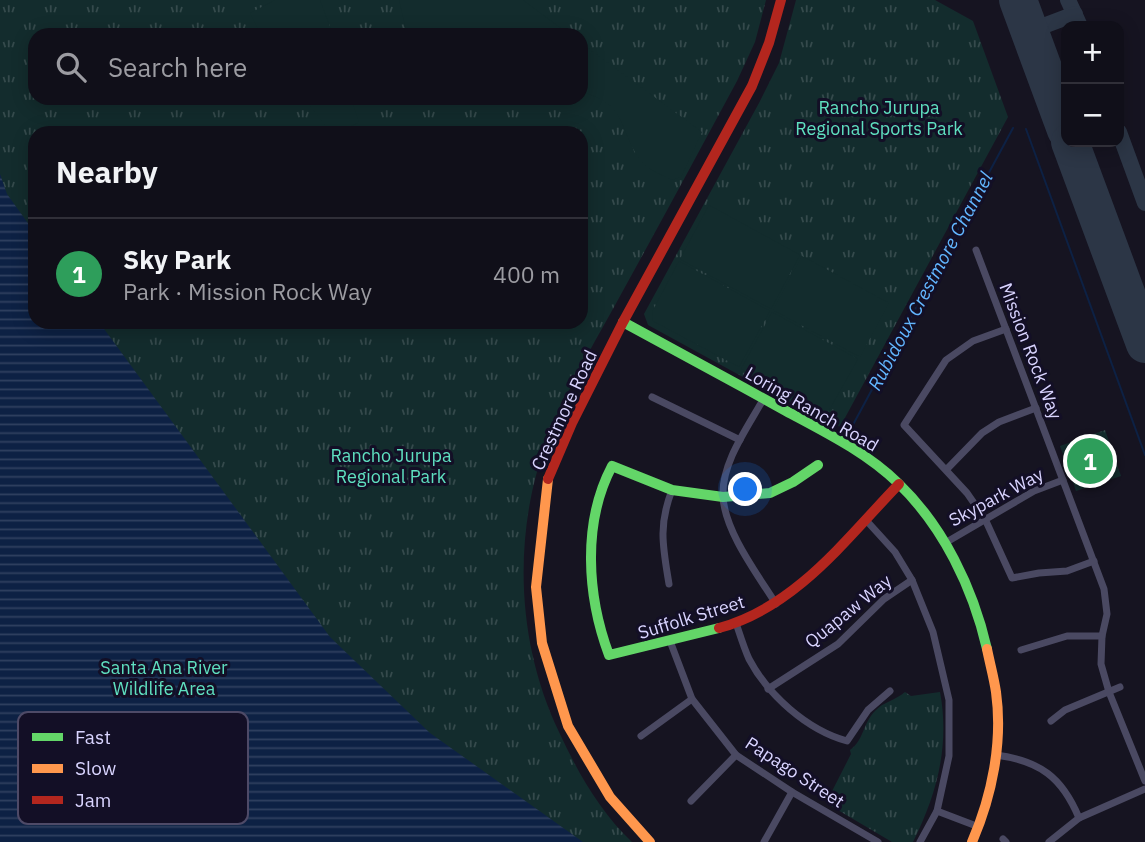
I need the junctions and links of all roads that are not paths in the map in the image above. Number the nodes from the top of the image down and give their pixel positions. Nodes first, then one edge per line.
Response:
1 (781, 0) edge
2 (976, 250) dead end
3 (623, 322) junction
4 (1006, 329) junction
5 (652, 397) dead end
6 (764, 398) junction
7 (1036, 408) junction
8 (740, 440) junction
9 (818, 465) dead end
10 (947, 469) junction
11 (1063, 480) junction
12 (899, 484) junction
13 (672, 490) junction
14 (723, 497) junction
15 (865, 519) junction
16 (985, 519) junction
17 (945, 542) junction
18 (1094, 561) junction
19 (912, 580) junction
20 (669, 584) dead end
21 (775, 604) junction
22 (736, 623) junction
23 (1102, 636) junction
24 (670, 641) junction
25 (1021, 650) dead end
26 (1121, 687) dead end
27 (768, 689) junction
28 (890, 691) dead end
29 (1109, 692) junction
30 (692, 699) junction
31 (1051, 721) dead end
32 (641, 736) dead end
33 (736, 755) junction
34 (996, 755) junction
35 (1145, 781) edge
36 (1145, 789) edge
37 (792, 792) junction
38 (691, 801) dead end
39 (937, 811) junction
40 (1079, 818) junction
41 (979, 827) junction
42 (650, 842) edge
43 (764, 842) edge
44 (878, 842) edge
45 (920, 842) edge
46 (972, 842) edge
47 (1049, 842) edge

1 - 3 street, Crestmore Road
2 - 4 street, Mission Rock Way
3 - 6 street, Loring Ranch Road
3 - 42 street, Crestmore Road
4 - 7 street, Mission Rock Way
4 - 10 street
5 - 8 street
6 - 8 street
6 - 12 street, Loring Ranch Road
7 - 10 street
7 - 11 street, Mission Rock Way
8 - 14 street
9 - 14 street
10 - 16 street
11 - 16 street, Skypark Way
11 - 18 street, Mission Rock Way
12 - 15 street, Suffolk Street
12 - 17 street, Loring Ranch Road
13 - 14 street
13 - 20 street
13 - 24 street, Suffolk Street
14 - 21 street
15 - 19 street
15 - 21 street, Suffolk Street
16 - 17 street, Skypark Way
16 - 18 street
17 - 34 street, Loring Ranch Road
18 - 23 street, Mission Rock Way
19 - 27 street, Quapaw Way
19 - 39 street
21 - 22 street, Suffolk Street
22 - 24 street, Suffolk Street
22 - 27 street
23 - 25 street
23 - 29 street, Mission Rock Way
24 - 30 street, Papago Street
26 - 29 street
27 - 28 street
29 - 31 street
29 - 35 street, Mission Rock Way
30 - 32 street
30 - 33 street, Papago Street
33 - 37 street, Papago Street
33 - 38 street
34 - 40 street
34 - 41 street, Loring Ranch Road
36 - 40 street
37 - 43 street
37 - 44 street, Papago Street
39 - 41 street
39 - 45 street
40 - 47 street
41 - 46 street, Loring Ranch Road

